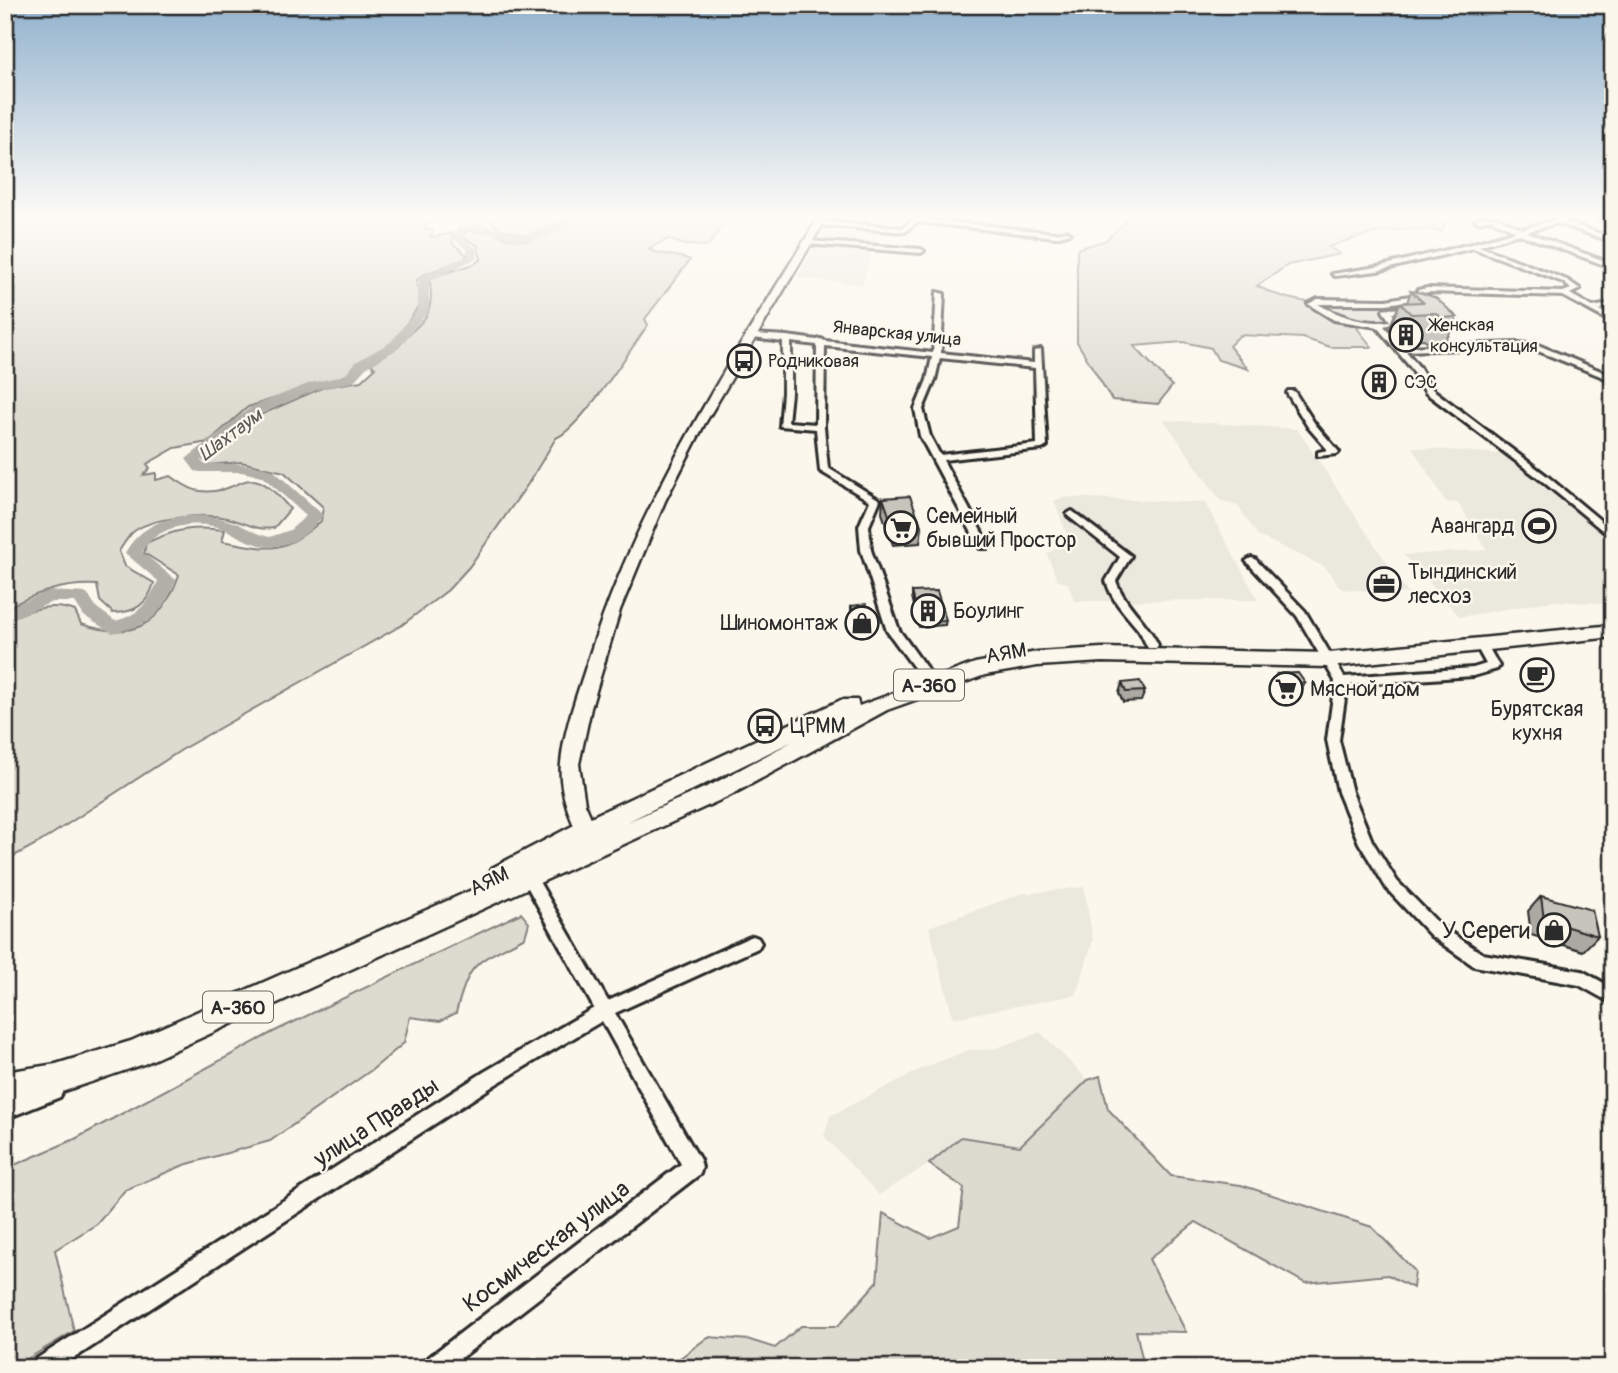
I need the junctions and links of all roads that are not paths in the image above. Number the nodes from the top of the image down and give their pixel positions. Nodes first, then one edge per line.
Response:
1 (785, 281) edge
2 (1562, 281) edge
3 (940, 294) dead end
4 (1360, 294) dead end
5 (1564, 294) junction
6 (1366, 302) junction
7 (1613, 305) edge
8 (1593, 309) junction
9 (1423, 314) edge
10 (1613, 321) edge
11 (1379, 325) junction
12 (753, 336) junction
13 (1450, 337) dead end
14 (787, 338) junction
15 (821, 341) junction
16 (1459, 345) junction
17 (1400, 349) junction
18 (1038, 351) dead end
19 (939, 353) junction
20 (1037, 366) junction
21 (1613, 379) edge
22 (1291, 393) dead end
23 (820, 427) junction
24 (1042, 446) joint
25 (1321, 454) dead end
26 (940, 457) junction
27 (1072, 514) dead end
28 (1613, 536) edge
29 (984, 546) dead end
30 (1251, 561) dead end
31 (1613, 622) edge
32 (1613, 631) edge
33 (1152, 645) junction
34 (1482, 646) junction
35 (1326, 655) junction
36 (924, 673) junction
37 (1341, 681) junction
38 (591, 839) junction
39 (529, 877) junction
40 (753, 943) dead end
41 (342, 960) junction
42 (1613, 997) edge
43 (605, 1010) junction
44 (134, 1054) junction
45 (5, 1087) edge
46 (5, 1110) edge
47 (40, 1368) edge
48 (431, 1368) edge

1 - 12 street
2 - 5 street
3 - 19 street
4 - 6 street
5 - 6 street
5 - 8 street
6 - 11 street
7 - 8 street
8 - 10 street
9 - 11 street
11 - 17 street
12 - 14 street, Январская улица
12 - 38 street
13 - 16 street
14 - 15 street, Январская улица
14 - 23 street
15 - 19 street, Январская улица
15 - 23 street
16 - 17 street
16 - 21 street
17 - 28 street
18 - 20 street
19 - 20 street, Январская улица
19 - 26 street
20 - 24 street
22 - 25 street
23 - 36 street
24 - 26 street
26 - 29 street
27 - 33 street
30 - 35 street
31 - 35 highway, АЯМ / А-360
32 - 34 highway, АЯМ / А-360
33 - 35 highway, АЯМ / А-360
33 - 36 highway, АЯМ / А-360
34 - 35 highway, АЯМ / А-360
34 - 37 street
35 - 37 street
35 - 38 highway, АЯМ / А-360
36 - 38 highway, АЯМ / А-360
37 - 42 street
38 - 39 highway, АЯМ / А-360
38 - 41 highway, АЯМ / А-360
39 - 41 highway, АЯМ / А-360
39 - 43 street
40 - 43 street, улица Правды
41 - 44 highway, АЯМ / А-360
43 - 47 street, улица Правды
43 - 48 street, Космическая улица
44 - 45 highway, АЯМ / А-360
44 - 46 street

